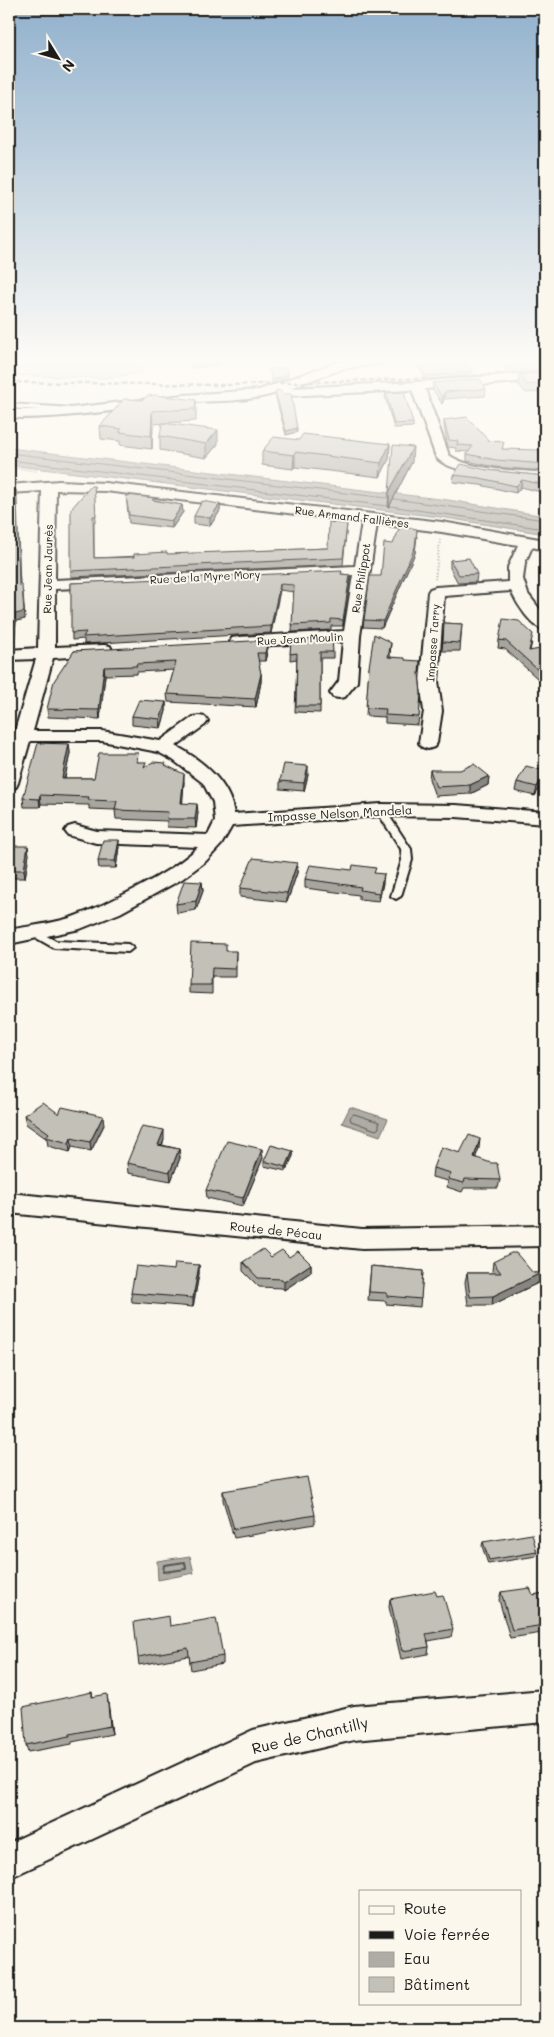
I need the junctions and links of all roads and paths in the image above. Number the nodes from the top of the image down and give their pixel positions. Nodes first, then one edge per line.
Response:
1 (441, 454) edge
2 (545, 477) edge
3 (49, 486) junction
4 (9, 489) edge
5 (370, 519) junction
6 (442, 528) junction
7 (527, 541) junction
8 (545, 545) edge
9 (362, 570) junction
10 (48, 585) junction
11 (515, 586) junction
12 (436, 592) junction
13 (545, 625) edge
14 (352, 636) junction
15 (224, 643) edge
16 (125, 649) edge
17 (46, 653) junction
18 (9, 655) edge
19 (340, 693) dead end
20 (199, 721) dead end
21 (23, 736) junction
22 (428, 743) dead end
23 (162, 747) junction
24 (9, 783) edge
25 (381, 810) junction
26 (545, 818) edge
27 (225, 821) junction
28 (75, 831) dead end
29 (214, 841) junction
30 (396, 896) dead end
31 (35, 933) junction
32 (9, 937) edge
33 (128, 948) dead end
34 (9, 1203) edge
35 (545, 1236) edge
36 (545, 1706) edge
37 (9, 1861) edge

1 - 2 street
3 - 4 street, Rue Armand Fallières
3 - 5 street, Rue Armand Fallières
3 - 10 street, Rue Jean Jaurès
5 - 6 street, Rue Armand Fallières
5 - 9 street, Rue Philippot
6 - 7 street, Rue Armand Fallières
6 - 12 path
7 - 8 street, Rue Armand Fallières
7 - 11 street
9 - 10 street, Rue de la Myre Mory
9 - 14 street, Rue Philippot
10 - 17 street, Rue Jean Jaurès
11 - 12 street, Impasse Tarry
11 - 13 street
12 - 22 street, Impasse Tarry
14 - 15 street, Rue Jean Moulin
14 - 19 street, Rue Philippot
16 - 17 street
17 - 18 street
17 - 21 street, Rue Jean Jaurès
20 - 23 street
21 - 23 street
21 - 24 street, Rue Jean Jaurès
23 - 27 street
25 - 26 street, Impasse Nelson Mandela
25 - 27 street, Impasse Nelson Mandela
25 - 30 lane
27 - 29 street
28 - 29 street
29 - 31 street
31 - 32 street
31 - 33 lane
34 - 35 street, Route de Pécau
36 - 37 street, Rue de Chantilly

